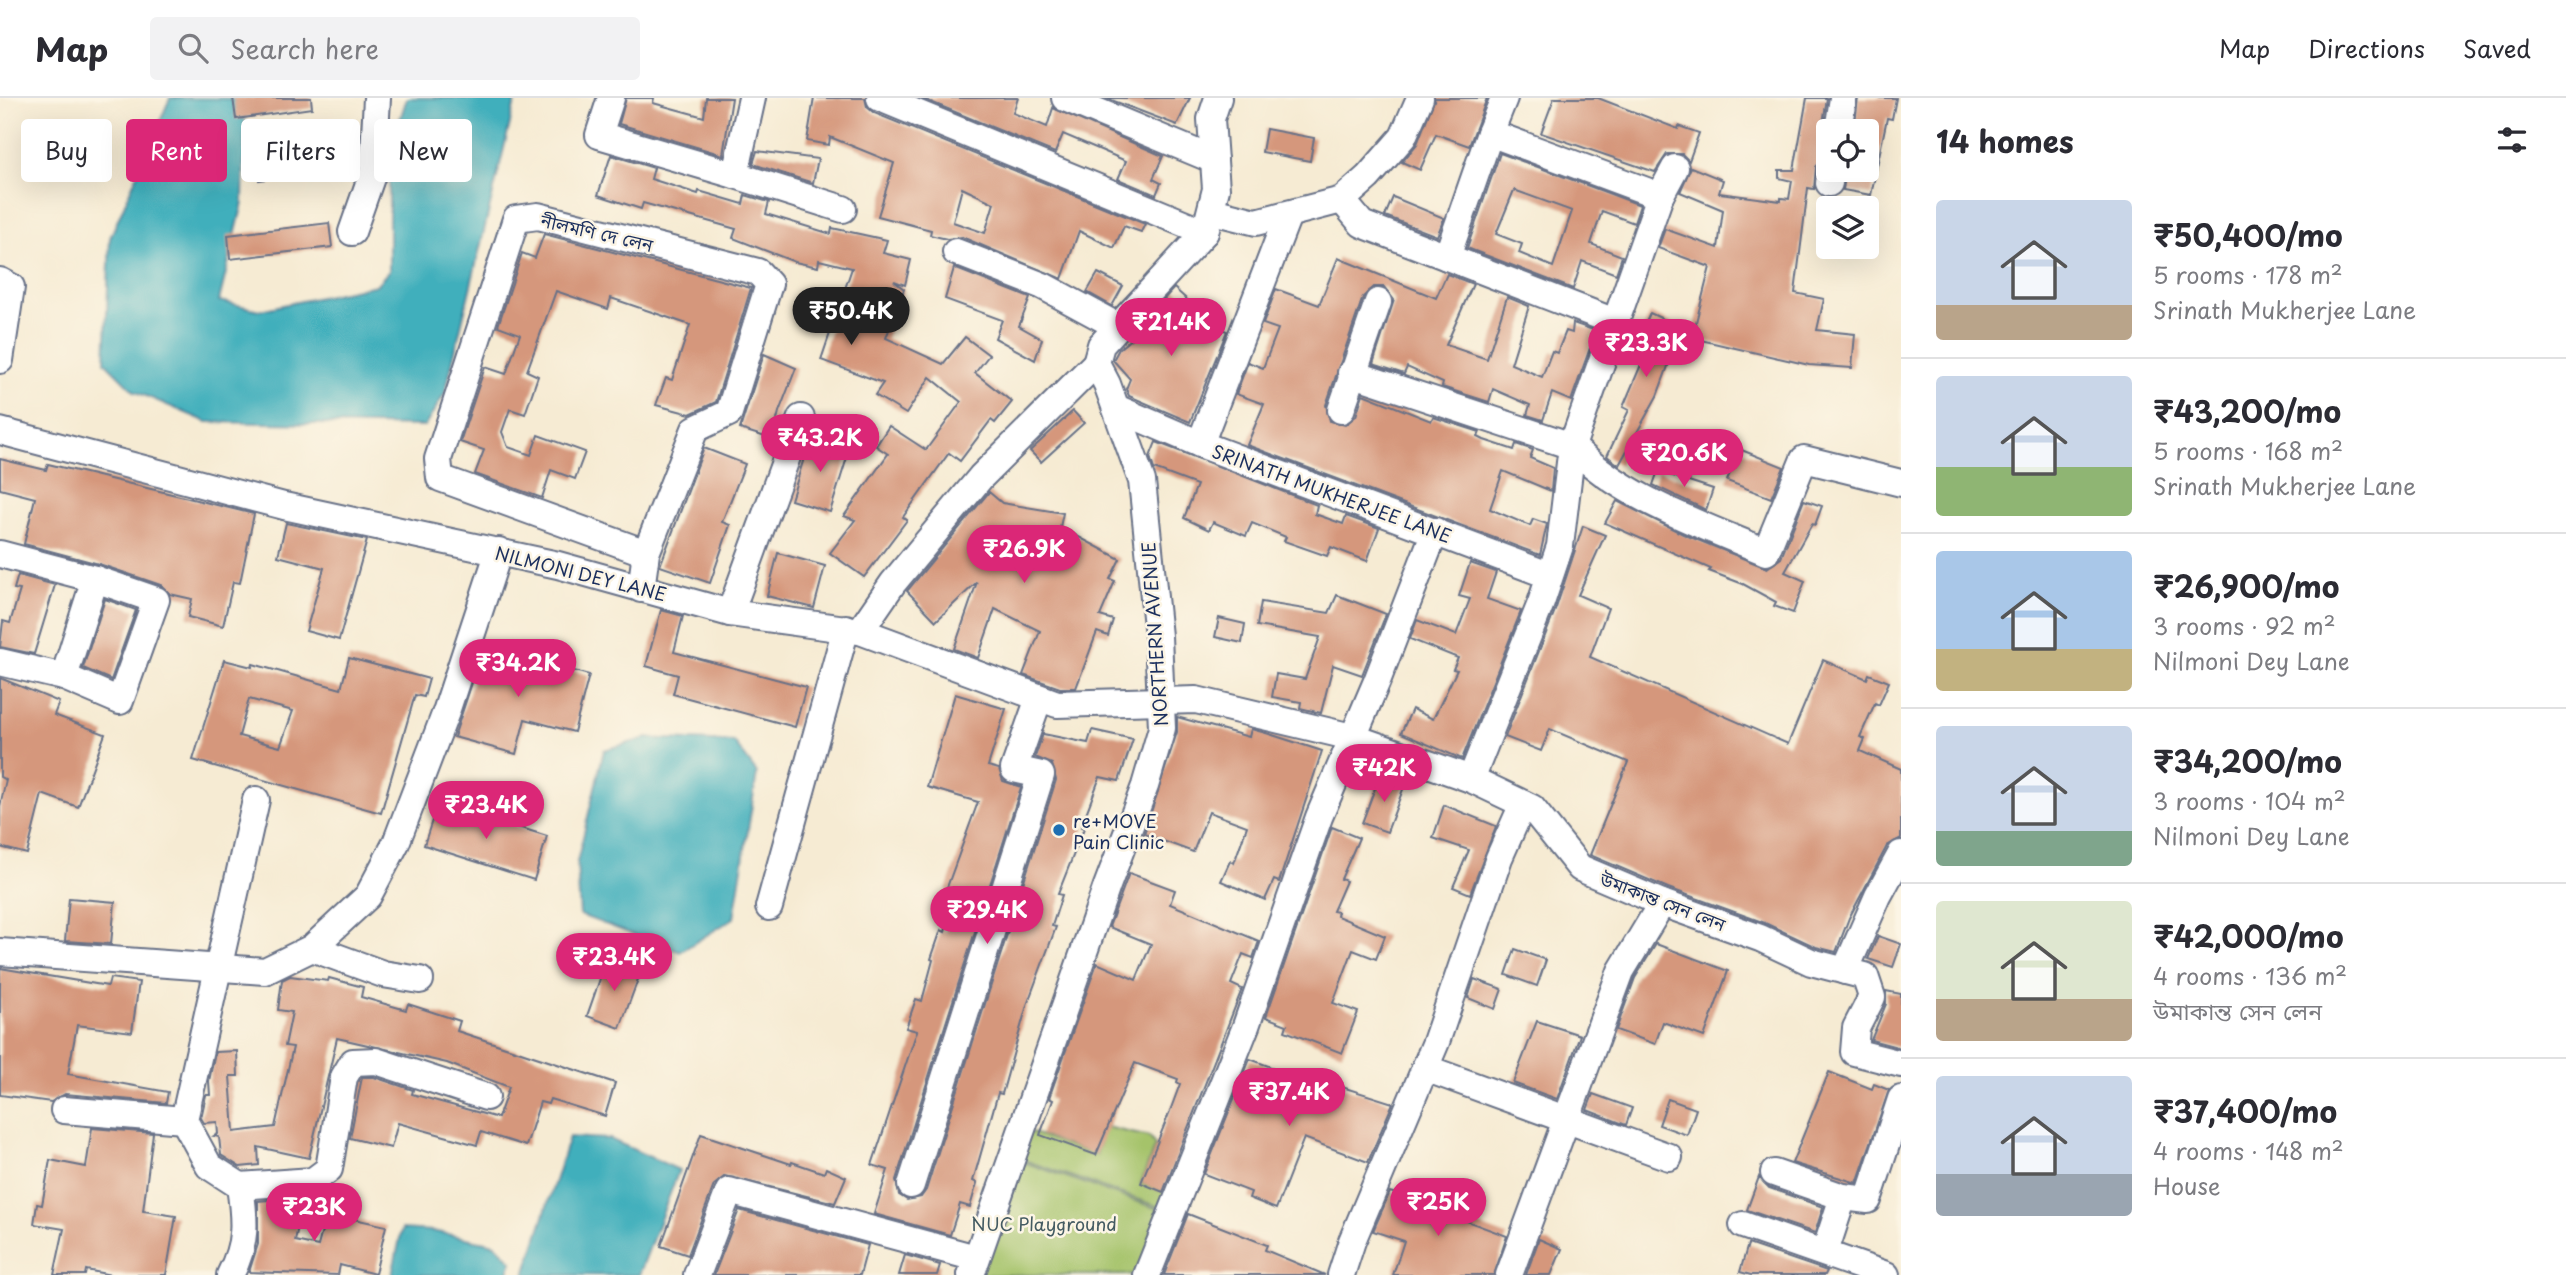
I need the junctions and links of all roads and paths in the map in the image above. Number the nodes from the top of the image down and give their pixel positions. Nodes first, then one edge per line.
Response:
1 (377, 98) edge
2 (611, 98) edge
3 (752, 98) edge
4 (880, 98) edge
5 (1066, 98) edge
6 (1218, 98) edge
7 (1420, 98) edge
8 (1504, 98) edge
9 (1843, 98) edge
10 (929, 107) edge
11 (1840, 119) edge
12 (1490, 133) junction
13 (1214, 160) junction
14 (1675, 168) dead end
15 (735, 175) junction
16 (1660, 196) junction
17 (1342, 200) junction
18 (843, 209) dead end
19 (1288, 215) junction
20 (1208, 221) junction
21 (352, 232) dead end
22 (956, 252) dead end
23 (1447, 257) junction
24 (0, 281) edge
25 (1378, 302) dead end
26 (1615, 322) junction
27 (1117, 326) junction
28 (0, 360) edge
29 (1096, 363) junction
30 (1351, 373) junction
31 (1116, 408) junction
32 (1341, 410) dead end
33 (801, 418) dead end
34 (0, 431) edge
35 (1200, 444) junction
36 (1572, 446) junction
37 (1901, 483) edge
38 (1435, 531) junction
39 (499, 551) junction
40 (646, 553) junction
41 (0, 554) edge
42 (1548, 575) junction
43 (95, 579) junction
44 (641, 589) junction
45 (730, 613) junction
46 (853, 630) junction
47 (0, 662) edge
48 (64, 677) junction
49 (1039, 698) junction
50 (1161, 702) junction
51 (1352, 737) junction
52 (1471, 779) junction
53 (256, 800) dead end
54 (1523, 804) junction
55 (1901, 854) edge
56 (1890, 900) edge
57 (1662, 903) junction
58 (769, 907) dead end
59 (312, 948) junction
60 (0, 952) edge
61 (219, 967) junction
62 (1845, 971) junction
63 (420, 980) dead end
64 (1901, 1064) edge
65 (1425, 1068) junction
66 (486, 1097) dead end
67 (1901, 1099) edge
68 (64, 1110) dead end
69 (1566, 1118) junction
70 (184, 1120) junction
71 (1670, 1157) dead end
72 (1890, 1166) edge
73 (1774, 1173) dead end
74 (911, 1185) dead end
75 (240, 1186) junction
76 (1843, 1197) junction
77 (1743, 1225) dead end
78 (1825, 1252) junction
79 (974, 1267) edge
80 (1347, 1274) edge
81 (230, 1275) edge
82 (696, 1275) edge
83 (1147, 1275) edge
84 (1508, 1275) edge
85 (1886, 1275) edge

1 - 21 street
2 - 15 street
3 - 15 street
4 - 10 street
5 - 13 street
6 - 13 street
7 - 17 street
8 - 12 street
9 - 11 street
10 - 20 street
12 - 16 street
12 - 23 street
13 - 20 street
14 - 16 street
15 - 18 street
16 - 26 street
17 - 19 street
17 - 23 street
19 - 20 street
19 - 35 street
20 - 27 street
22 - 27 street
23 - 26 street
24 - 28 street
25 - 30 street
26 - 36 street
27 - 29 street
29 - 31 street, NORTHERN AVENUE
29 - 46 street
30 - 32 street
30 - 36 street
31 - 35 street, SRINATH MUKHERJEE LANE
31 - 50 street, NORTHERN AVENUE
33 - 45 street
34 - 39 street, NILMONI DEY LANE
35 - 38 street, SRINATH MUKHERJEE LANE
36 - 37 street
36 - 42 street
38 - 42 street, SRINATH MUKHERJEE LANE
38 - 51 street
39 - 44 street, NILMONI DEY LANE
39 - 59 street
40 - 40 street, নীলমণি দে লেন
40 - 44 street, নীলমণি দে লেন
41 - 43 street
42 - 52 street
43 - 48 street
43 - 48 street
44 - 45 street, NILMONI DEY LANE
45 - 46 street, NILMONI DEY LANE
46 - 49 street, NILMONI DEY LANE
46 - 58 street
47 - 48 street
49 - 50 street, NILMONI DEY LANE
49 - 74 street
50 - 51 street, উমাকান্ত সেন লেন
50 - 79 street, NORTHERN AVENUE
51 - 52 street, উমাকান্ত সেন লেন
51 - 83 street
52 - 54 street, উমাকান্ত সেন লেন
53 - 61 street
54 - 57 street, উমাকান্ত সেন লেন
54 - 65 street
55 - 56 street
56 - 62 street
57 - 62 street, উমাকান্ত সেন লেন
57 - 69 street
59 - 61 street
59 - 63 street
60 - 61 street
61 - 70 street
62 - 64 street, উমাকান্ত সেন লেন
65 - 69 street
65 - 80 street
66 - 75 street
67 - 72 street
68 - 70 street
69 - 71 street
69 - 84 street
70 - 75 street
72 - 76 street
73 - 76 street
75 - 81 street
76 - 78 street
77 - 78 street
78 - 85 street
79 - 82 street

